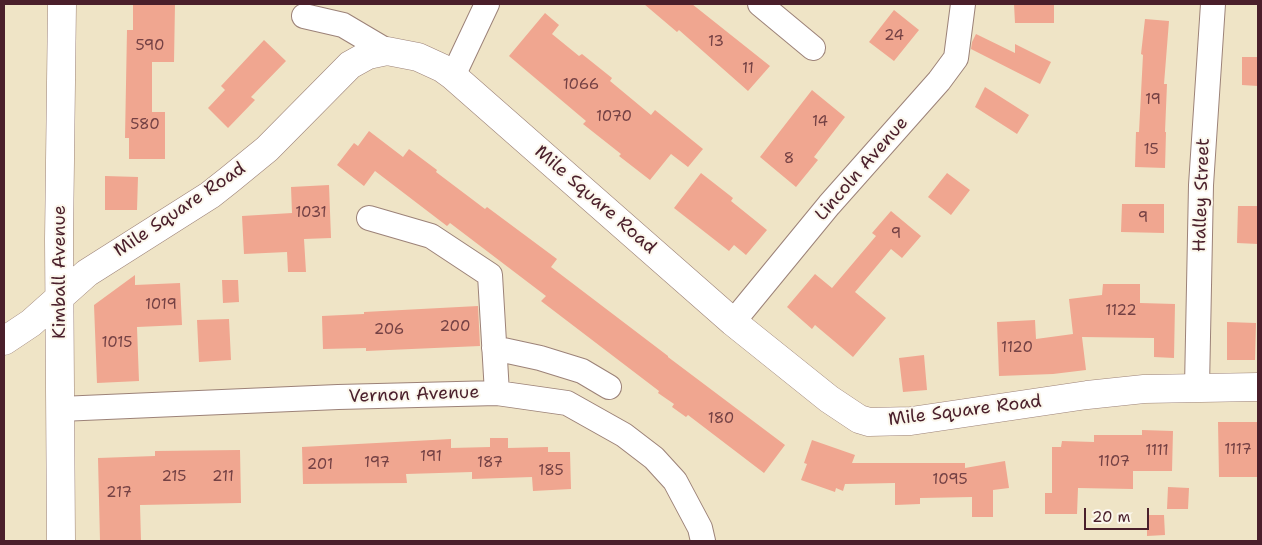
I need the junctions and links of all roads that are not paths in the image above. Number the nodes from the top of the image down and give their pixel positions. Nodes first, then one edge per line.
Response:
1 (62, 4) edge
2 (487, 4) edge
3 (760, 4) edge
4 (963, 4) edge
5 (1214, 4) edge
6 (304, 16) dead end
7 (813, 48) dead end
8 (387, 51) junction
9 (453, 76) junction
10 (370, 218) dead end
11 (59, 298) junction
12 (733, 322) junction
13 (4, 341) edge
14 (494, 348) junction
15 (609, 387) dead end
16 (1197, 387) junction
17 (1258, 387) edge
18 (497, 393) junction
19 (60, 409) junction
20 (61, 541) edge
21 (703, 541) edge

1 - 11 street, Kimball Avenue
2 - 9 street
3 - 7 street
4 - 12 street, Lincoln Avenue
5 - 16 street, Halley Street
6 - 8 street
8 - 9 street, Mile Square Road
8 - 11 street, Mile Square Road
9 - 12 street, Mile Square Road
10 - 14 street
11 - 13 street, Mile Square Road
11 - 19 street, Kimball Avenue
12 - 16 street, Mile Square Road
14 - 15 street
14 - 18 street
16 - 17 street, Mile Square Road
18 - 19 street, Vernon Avenue
18 - 21 street, Vernon Avenue
19 - 20 street, Kimball Avenue

